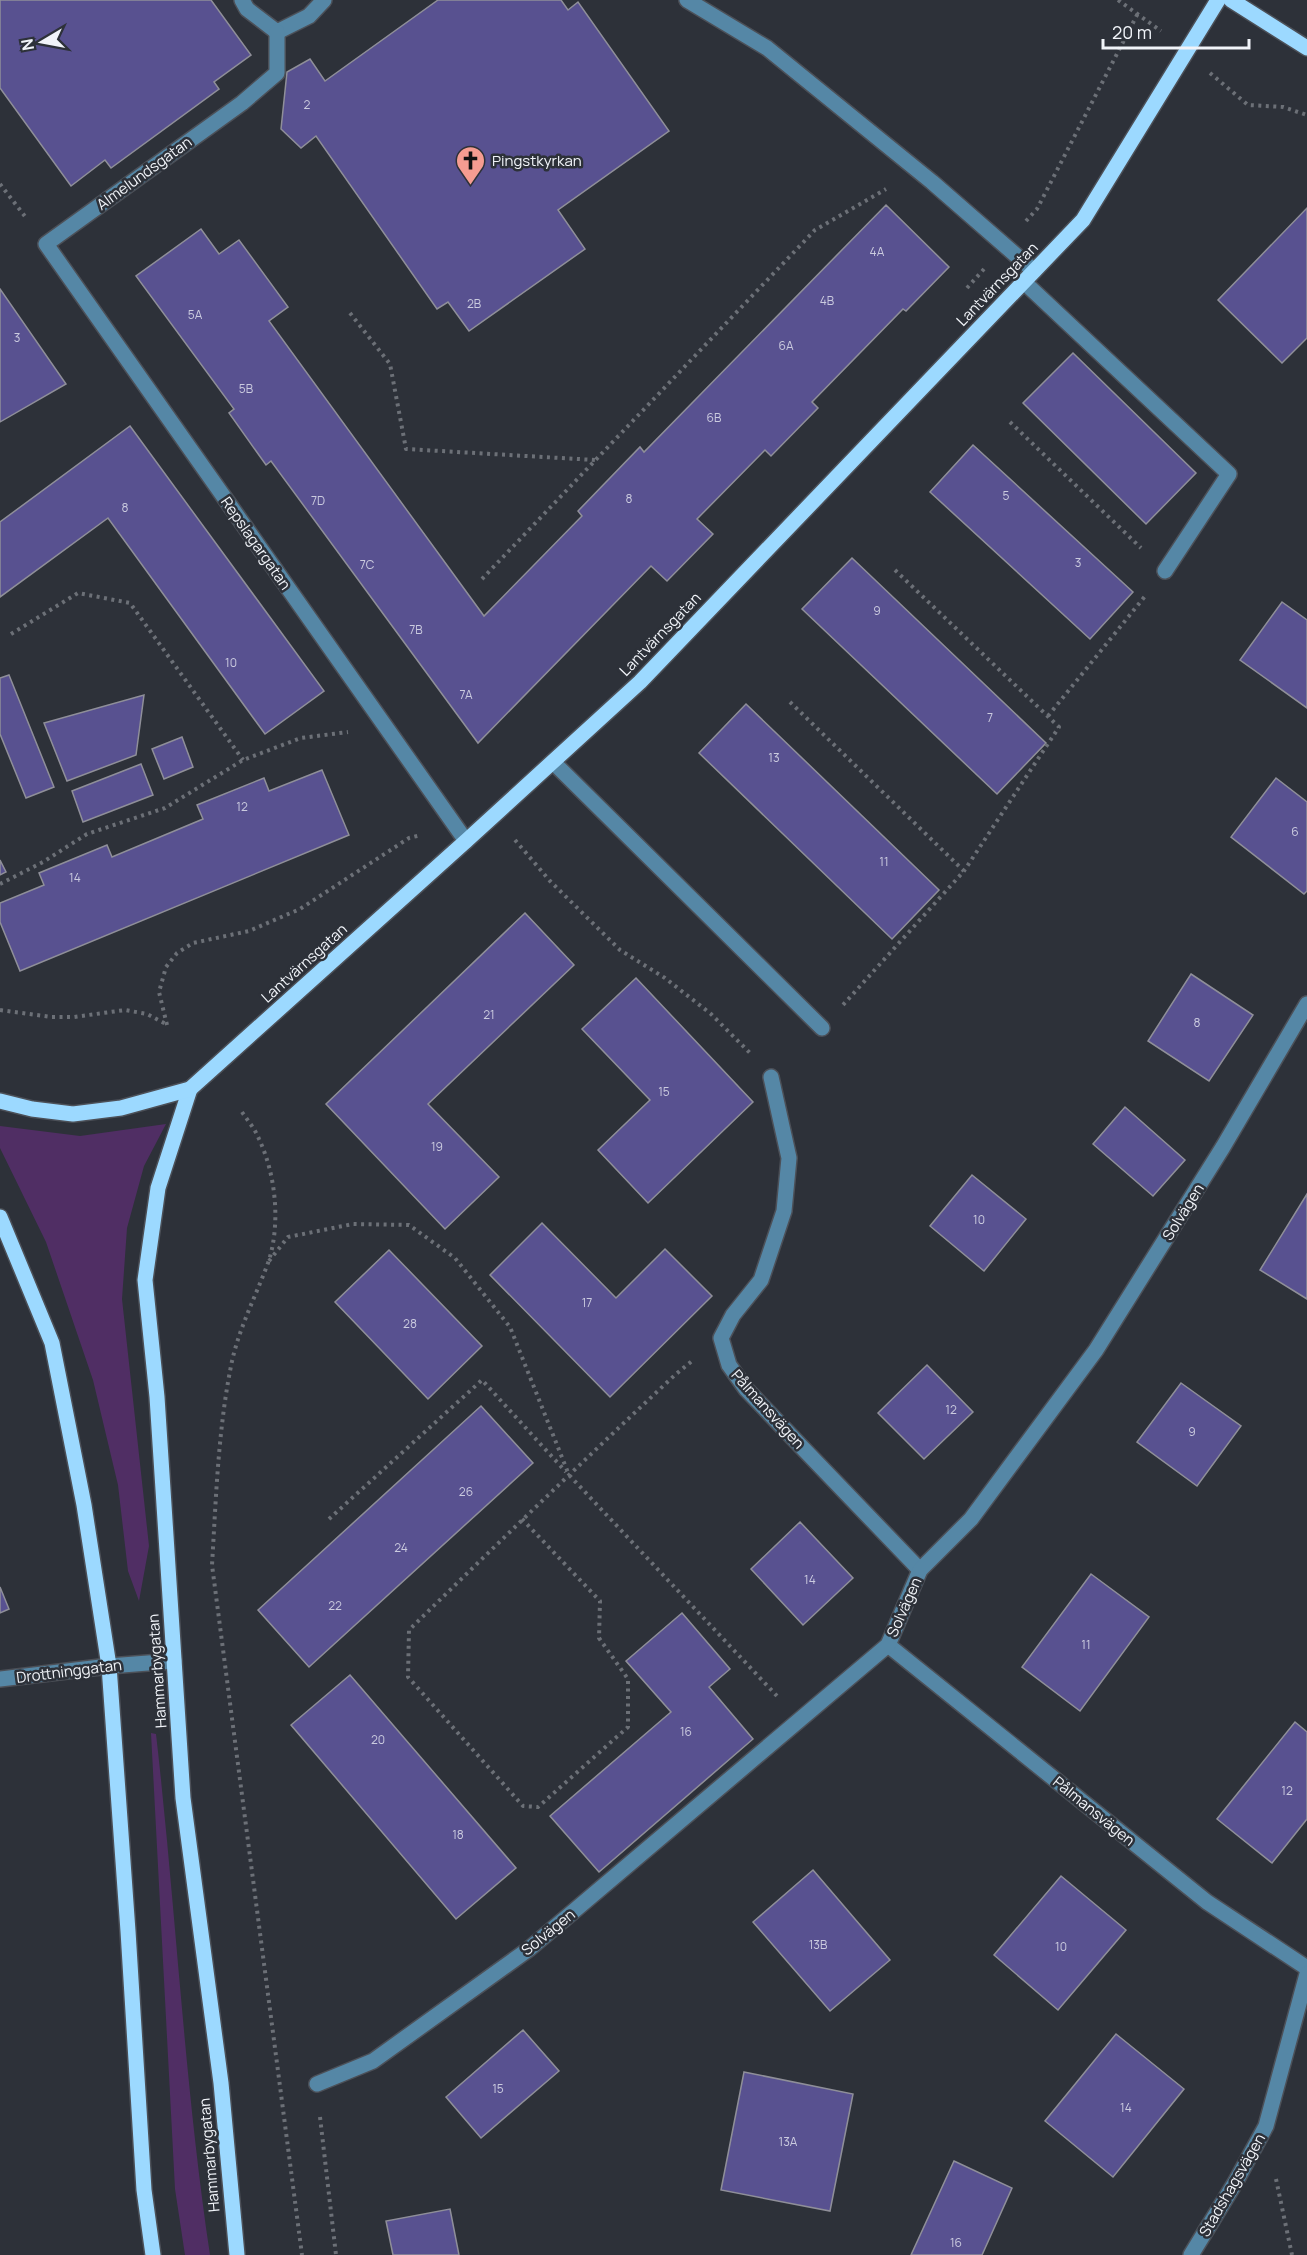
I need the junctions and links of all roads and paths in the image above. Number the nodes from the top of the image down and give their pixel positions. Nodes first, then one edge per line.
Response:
1 (242, 0) edge
2 (324, 0) edge
3 (687, 0) edge
4 (1118, 0) edge
5 (1218, 0) edge
6 (1231, 0) edge
7 (277, 32) junction
8 (1307, 48) edge
9 (1248, 105) dead end
10 (1307, 115) edge
11 (918, 170) junction
12 (0, 184) edge
13 (46, 244) junction
14 (1005, 245) junction
15 (1029, 277) junction
16 (967, 289) dead end
17 (350, 314) dead end
18 (1010, 422) dead end
19 (596, 460) junction
20 (896, 570) dead end
21 (1165, 571) junction
22 (482, 579) dead end
23 (11, 634) dead end
24 (790, 702) dead end
25 (1048, 716) junction
26 (358, 730) dead end
27 (243, 760) junction
28 (553, 762) junction
29 (450, 818) junction
30 (510, 834) dead end
31 (466, 841) junction
32 (964, 871) junction
33 (0, 884) edge
34 (1307, 1004) edge
35 (0, 1010) edge
36 (822, 1028) joint
37 (771, 1077) joint
38 (190, 1089) junction
39 (0, 1101) edge
40 (242, 1112) dead end
41 (0, 1217) edge
42 (268, 1261) junction
43 (721, 1338) junction
44 (569, 1474) junction
45 (522, 1519) junction
46 (329, 1520) dead end
47 (920, 1570) junction
48 (888, 1645) junction
49 (174, 1660) junction
50 (109, 1666) junction
51 (0, 1679) edge
52 (799, 1720) junction
53 (1307, 1968) edge
54 (1307, 1974) edge
55 (317, 2084) joint
56 (1266, 2126) junction
57 (153, 2255) edge
58 (237, 2255) edge
59 (302, 2255) edge
60 (336, 2255) edge
61 (1191, 2255) edge
62 (1292, 2255) edge

1 - 7 street
2 - 7 street
3 - 11 street
4 - 14 path
5 - 15 main road, Lantvärnsgatan
6 - 8 main road
7 - 13 street, Almelundsgatan
9 - 10 path
11 - 14 street
11 - 19 path
12 - 13 path
13 - 29 street, Repslagargatan
14 - 15 street
14 - 16 path
15 - 21 street
15 - 28 main road, Lantvärnsgatan
17 - 19 path
18 - 21 path
19 - 22 path
20 - 25 path
21 - 25 path
23 - 27 path
24 - 32 path
25 - 32 path
26 - 27 path
27 - 33 path
28 - 31 main road, Lantvärnsgatan
28 - 36 street
29 - 31 street, Repslagargatan
29 - 35 path
30 - 37 path
31 - 38 main road, Lantvärnsgatan
32 - 36 path
34 - 47 street, Solvägen
37 - 43 street
38 - 39 main road, Lantvärnsgatan
38 - 49 main road, Hammarbygatan
40 - 42 path
41 - 50 main road
42 - 44 path
42 - 59 path
43 - 44 path
43 - 47 street, Pålmansvägen
44 - 45 path
44 - 46 path
44 - 52 path
45 - 45 path
47 - 48 street, Solvägen
48 - 52 street, Solvägen
48 - 53 street, Pålmansvägen
49 - 50 street, Drottninggatan
49 - 58 main road, Hammarbygatan
50 - 51 street, Drottninggatan
50 - 57 main road
52 - 55 street, Solvägen
54 - 56 street, Stadshagsvägen
55 - 60 path
56 - 61 street, Stadshagsvägen
56 - 62 path

